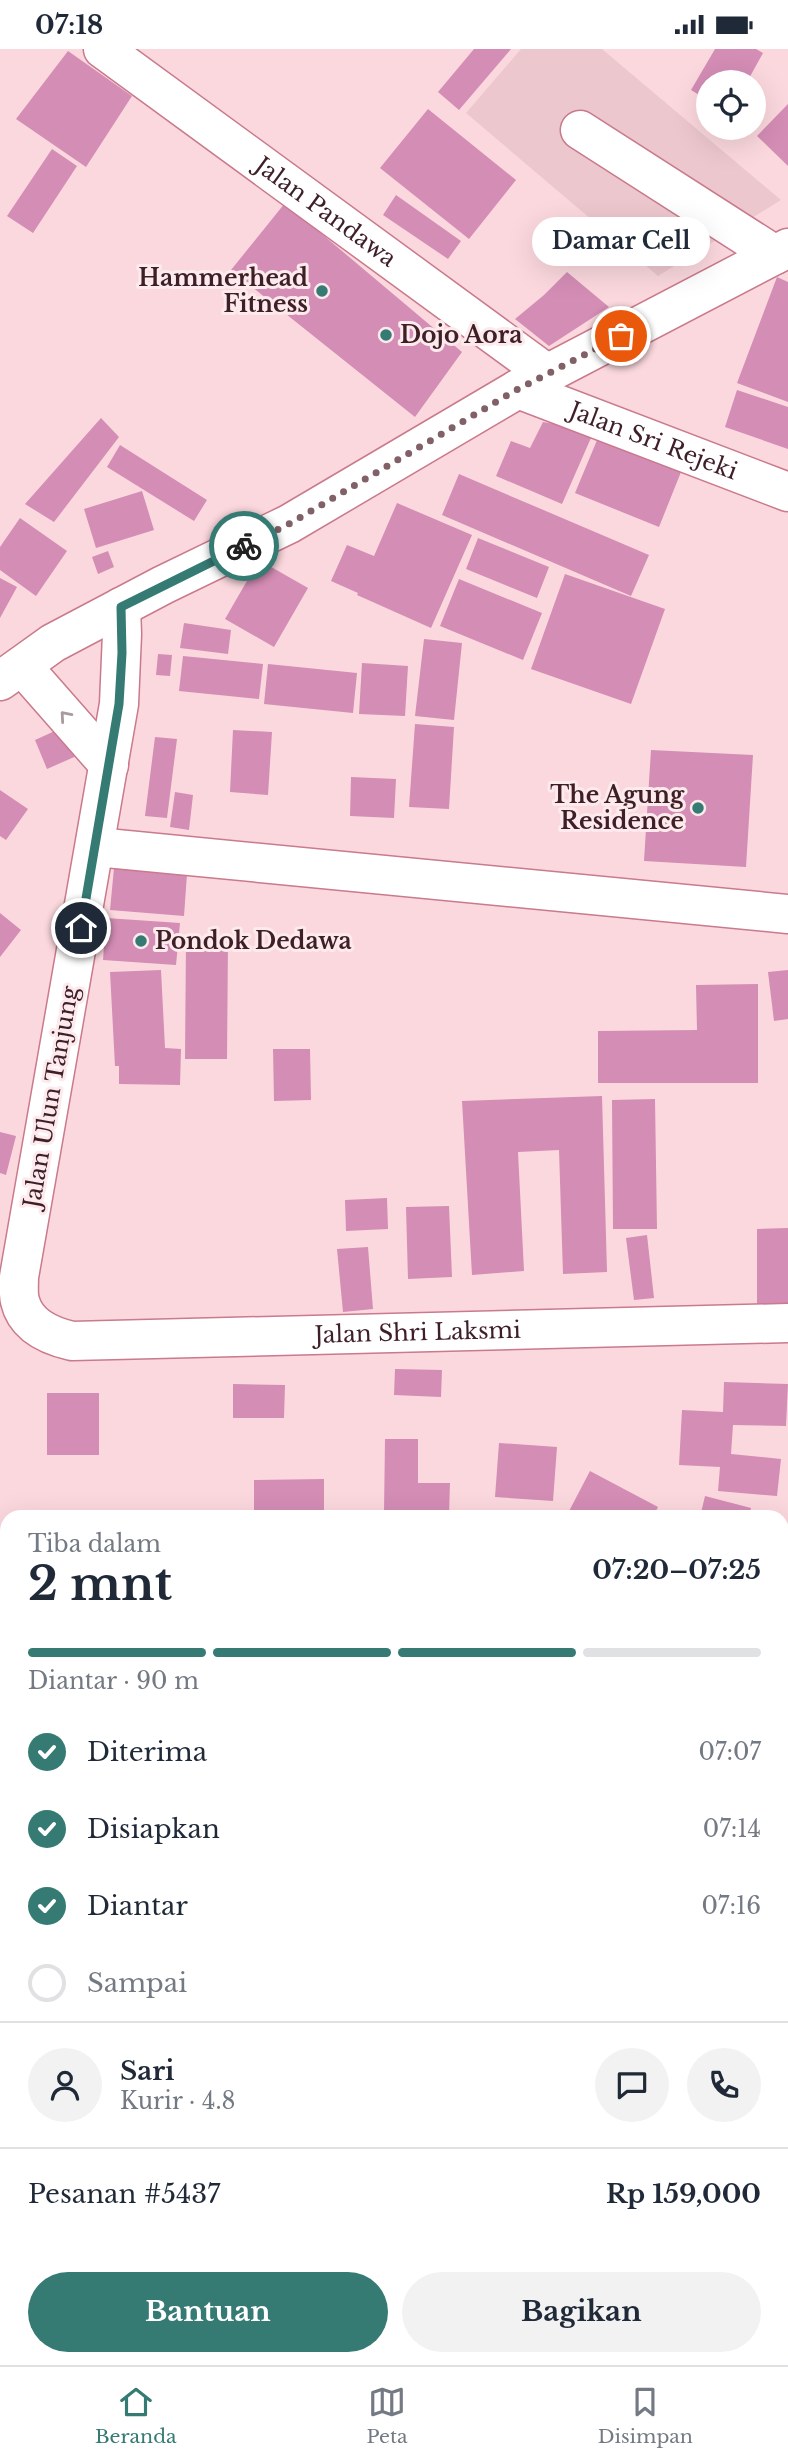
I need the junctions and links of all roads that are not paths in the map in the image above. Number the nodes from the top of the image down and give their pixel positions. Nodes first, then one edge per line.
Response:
1 (103, 49) edge
2 (580, 130) dead end
3 (781, 251) edge
4 (533, 382) junction
5 (788, 492) edge
6 (121, 607) junction
7 (11, 674) edge
8 (109, 765) junction
9 (96, 847) junction
10 (788, 914) edge
11 (788, 1323) edge
12 (49, 1335) joint

1 - 4 main road, Jalan Pandawa
2 - 3 main road
3 - 4 main road
4 - 5 main road, Jalan Sri Rejeki
4 - 6 main road
6 - 7 main road
6 - 8 main road, Jalan Ulun Tanjung
8 -> 7 main road
8 - 9 main road, Jalan Ulun Tanjung
9 - 10 main road
9 - 12 main road, Jalan Ulun Tanjung
11 - 12 main road, Jalan Shri Laksmi

